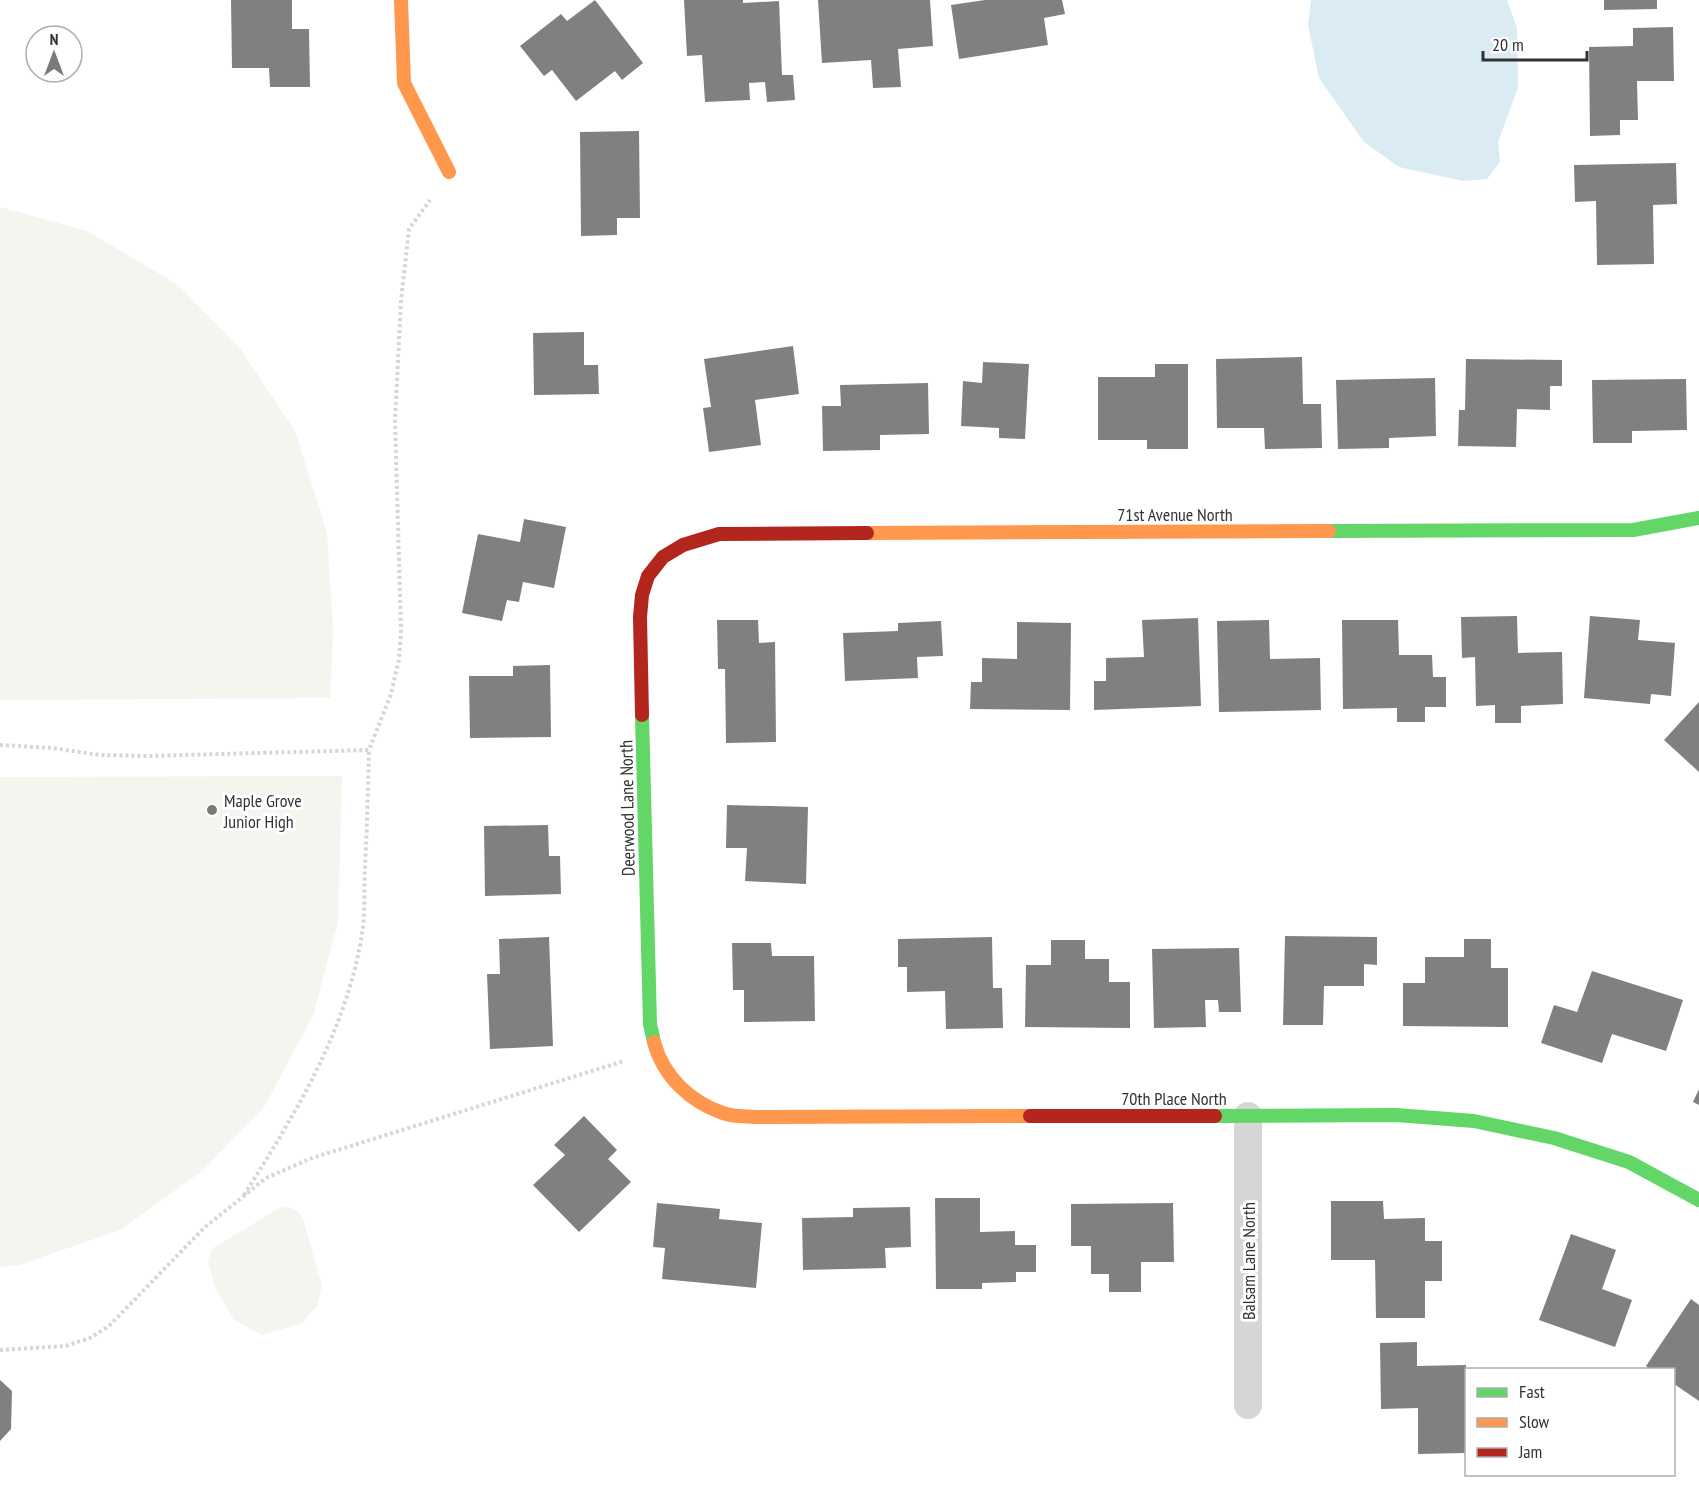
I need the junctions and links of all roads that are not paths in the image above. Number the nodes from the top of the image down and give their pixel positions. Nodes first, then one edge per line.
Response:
1 (401, 0) edge
2 (449, 172) road end
3 (1699, 518) edge
4 (657, 561) joint
5 (658, 1056) joint
6 (1248, 1116) junction
7 (1699, 1200) edge
8 (1248, 1405) dead end

1 - 2 street
3 - 4 street, 71st Avenue North
4 - 5 street, Deerwood Lane North
5 - 6 street, 70th Place North
6 - 7 street, 70th Place North
6 - 8 street, Balsam Lane North

